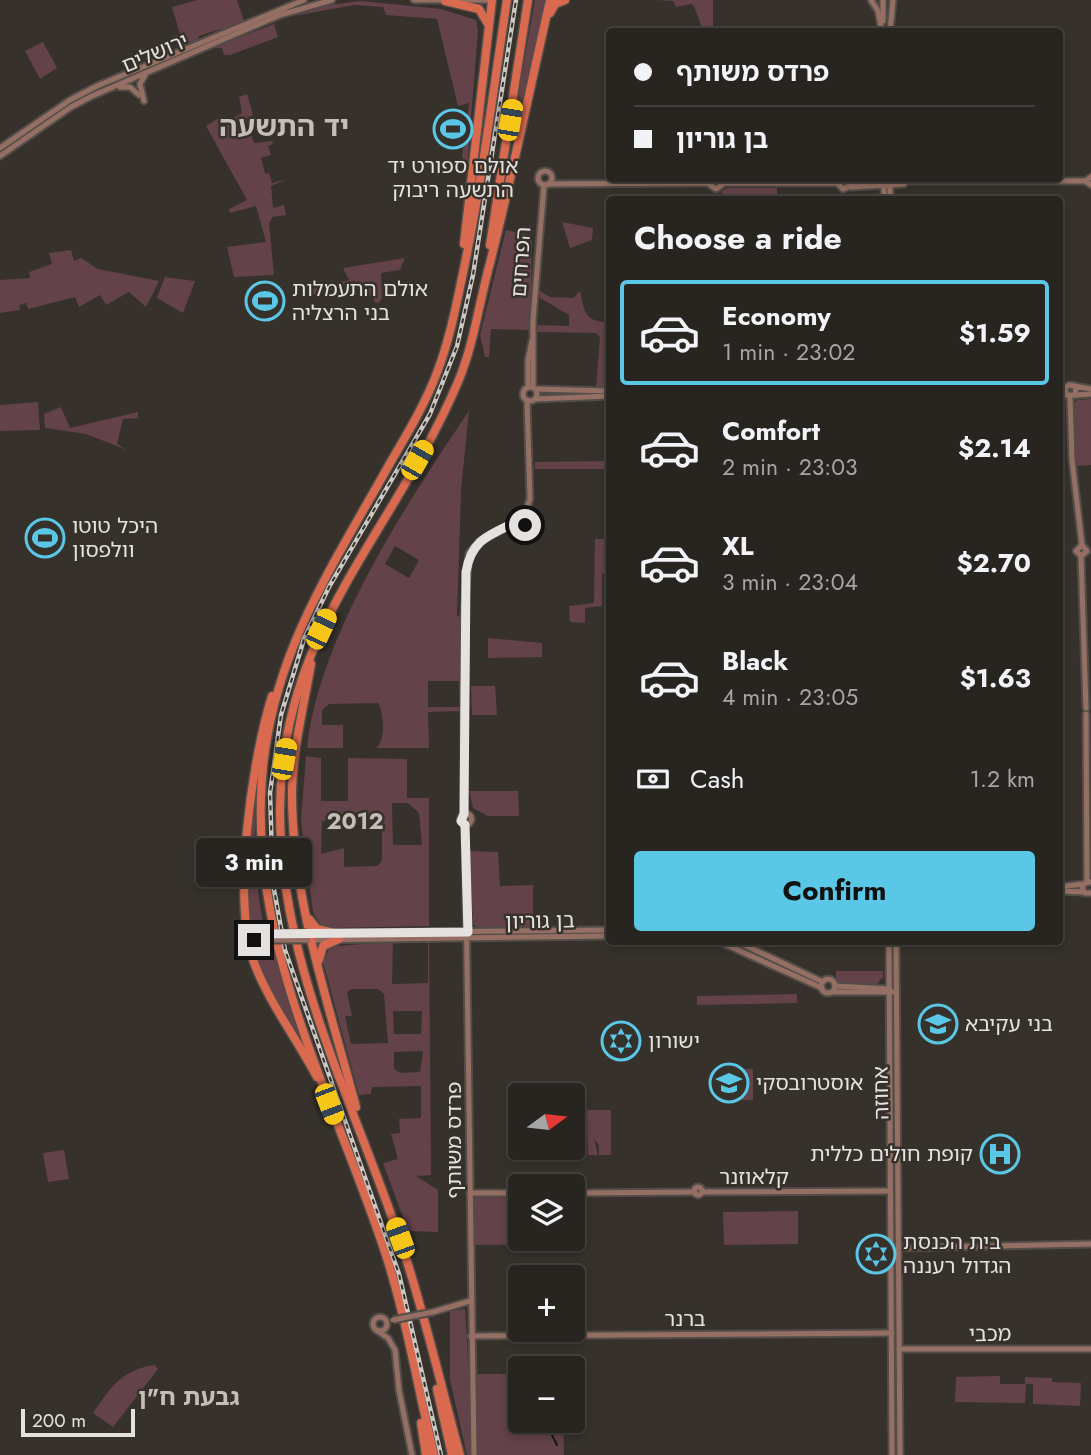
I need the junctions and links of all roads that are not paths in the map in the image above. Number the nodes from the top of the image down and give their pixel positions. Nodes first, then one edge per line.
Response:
1 (290, 0) edge
2 (332, 0) edge
3 (414, 0) edge
4 (491, 0) edge
5 (507, 0) edge
6 (528, 0) edge
7 (550, 0) edge
8 (565, 0) edge
9 (871, 0) edge
10 (883, 0) edge
11 (891, 0) edge
12 (445, 1) edge
13 (301, 2) edge
14 (280, 8) junction
15 (544, 25) junction
16 (489, 26) junction
17 (881, 28) edge
18 (882, 28) edge
19 (889, 28) edge
20 (149, 73) junction
21 (114, 88) junction
22 (139, 95) dead end
23 (144, 101) dead end
24 (0, 148) edge
25 (0, 156) edge
26 (551, 175) junction
27 (1063, 181) edge
28 (1089, 181) edge
29 (675, 182) edge
30 (841, 182) edge
31 (852, 182) edge
32 (887, 182) edge
33 (998, 182) edge
34 (546, 185) junction
35 (568, 185) junction
36 (489, 266) junction
37 (460, 286) junction
38 (1067, 386) junction
39 (532, 388) junction
40 (1063, 388) edge
41 (1076, 388) junction
42 (1091, 389) edge
43 (606, 394) edge
44 (606, 394) edge
45 (1091, 394) edge
46 (1063, 395) edge
47 (1071, 396) junction
48 (532, 399) junction
49 (524, 516) junction
50 (512, 524) junction
51 (314, 643) junction
52 (285, 661) junction
53 (1087, 883) edge
54 (1063, 888) edge
55 (1063, 890) edge
56 (1087, 893) edge
57 (303, 900) junction
58 (606, 933) edge
59 (468, 935) junction
60 (309, 936) junction
61 (337, 936) junction
62 (254, 937) junction
63 (727, 945) edge
64 (744, 945) edge
65 (889, 945) edge
66 (896, 945) edge
67 (889, 975) junction
68 (321, 976) junction
69 (822, 985) junction
70 (834, 989) junction
71 (877, 990) junction
72 (889, 990) junction
73 (896, 991) junction
74 (889, 1002) junction
75 (369, 1155) junction
76 (362, 1187) junction
77 (890, 1191) junction
78 (470, 1193) junction
79 (508, 1193) edge
80 (585, 1193) edge
81 (1091, 1244) edge
82 (900, 1246) junction
83 (891, 1252) junction
84 (400, 1299) junction
85 (471, 1300) junction
86 (420, 1304) junction
87 (433, 1311) junction
88 (471, 1313) junction
89 (386, 1324) junction
90 (899, 1329) junction
91 (376, 1330) junction
92 (471, 1336) junction
93 (388, 1338) junction
94 (891, 1338) junction
95 (899, 1349) junction
96 (1091, 1349) edge
97 (412, 1455) edge
98 (426, 1455) edge
99 (434, 1455) edge
100 (452, 1455) edge
101 (460, 1455) edge
102 (474, 1455) edge
103 (892, 1455) edge
104 (900, 1455) edge

1 - 14 street
2 - 13 street, ירושלים
3 - 12 street
4 - 12 street
4 - 16 highway
5 - 37 highway
6 - 36 highway
7 - 15 highway
8 - 15 highway
9 - 17 street
10 - 18 street
11 - 19 street
12 - 16 highway
13 - 14 street, ירושלים
13 - 20 street, ירושלים
14 - 24 street, ירושלים
15 - 36 highway
16 - 37 highway
20 - 21 street, ירושלים
20 - 23 street
21 - 22 street
21 - 25 street, ירושלים
26 - 34 street, הפרחים
26 - 34 street
26 - 35 street
27 - 28 street
29 - 35 street
30 - 31 street
31 - 32 street
32 - 33 street
34 - 35 street
34 - 39 street, הפרחים
36 - 51 highway
37 - 52 highway
38 - 40 street
38 - 41 street
38 - 47 street
39 - 43 street
39 - 48 street
39 - 48 street
41 - 42 street
41 - 47 street
44 - 48 street
45 - 47 street
46 - 47 street
47 - 53 street
48 - 49 street
49 - 50 street
49 - 50 street
50 - 59 street, פרדס משותף
51 - 57 highway
51 - 75 highway
52 - 62 highway
52 - 76 highway
53 - 54 street
53 - 56 street
55 - 56 street
57 - 60 highway
57 - 61 highway
58 - 59 street, בן גוריון
59 - 61 street, בן גוריון
59 - 78 street, פרדס משותף
60 - 61 street, בן גוריון
60 - 62 street, בן גוריון, bridge
60 - 68 highway
61 - 68 highway
62 - 76 highway
63 - 69 street
64 - 69 street
65 - 67 street, אחוזה
66 - 73 street, אחוזה
67 - 71 street
67 - 72 street, אחוזה
68 - 75 highway
69 - 70 street
69 - 70 street
70 - 71 street
71 - 72 street
71 - 74 street
72 - 73 street
72 - 74 street, אחוזה
73 - 82 street, אחוזה
74 - 77 street, אחוזה
75 - 86 highway
76 - 84 highway
77 - 80 street, קלאוזנר
77 - 83 street, אחוזה
78 - 79 street
78 - 85 street, פרדס משותף
81 - 82 street
82 - 83 street
82 - 90 street, אחוזה
83 - 94 street, אחוזה
84 - 98 highway
84 - 99 highway
85 - 87 street
85 - 88 street, פרדס משותף
86 - 100 highway
86 - 101 highway
87 - 88 street
87 - 89 street, bridge
88 - 92 street, פרדס משותף
89 - 91 street
89 - 91 street
89 - 93 street
90 - 94 street, ברנר
90 - 95 street, אחוזה
91 - 93 street
92 - 94 street, ברנר
92 - 102 street, פרדס משותף
93 - 97 street
94 - 95 street
94 - 103 street, אחוזה
95 - 96 street, מכבי
95 - 104 street, אחוזה

